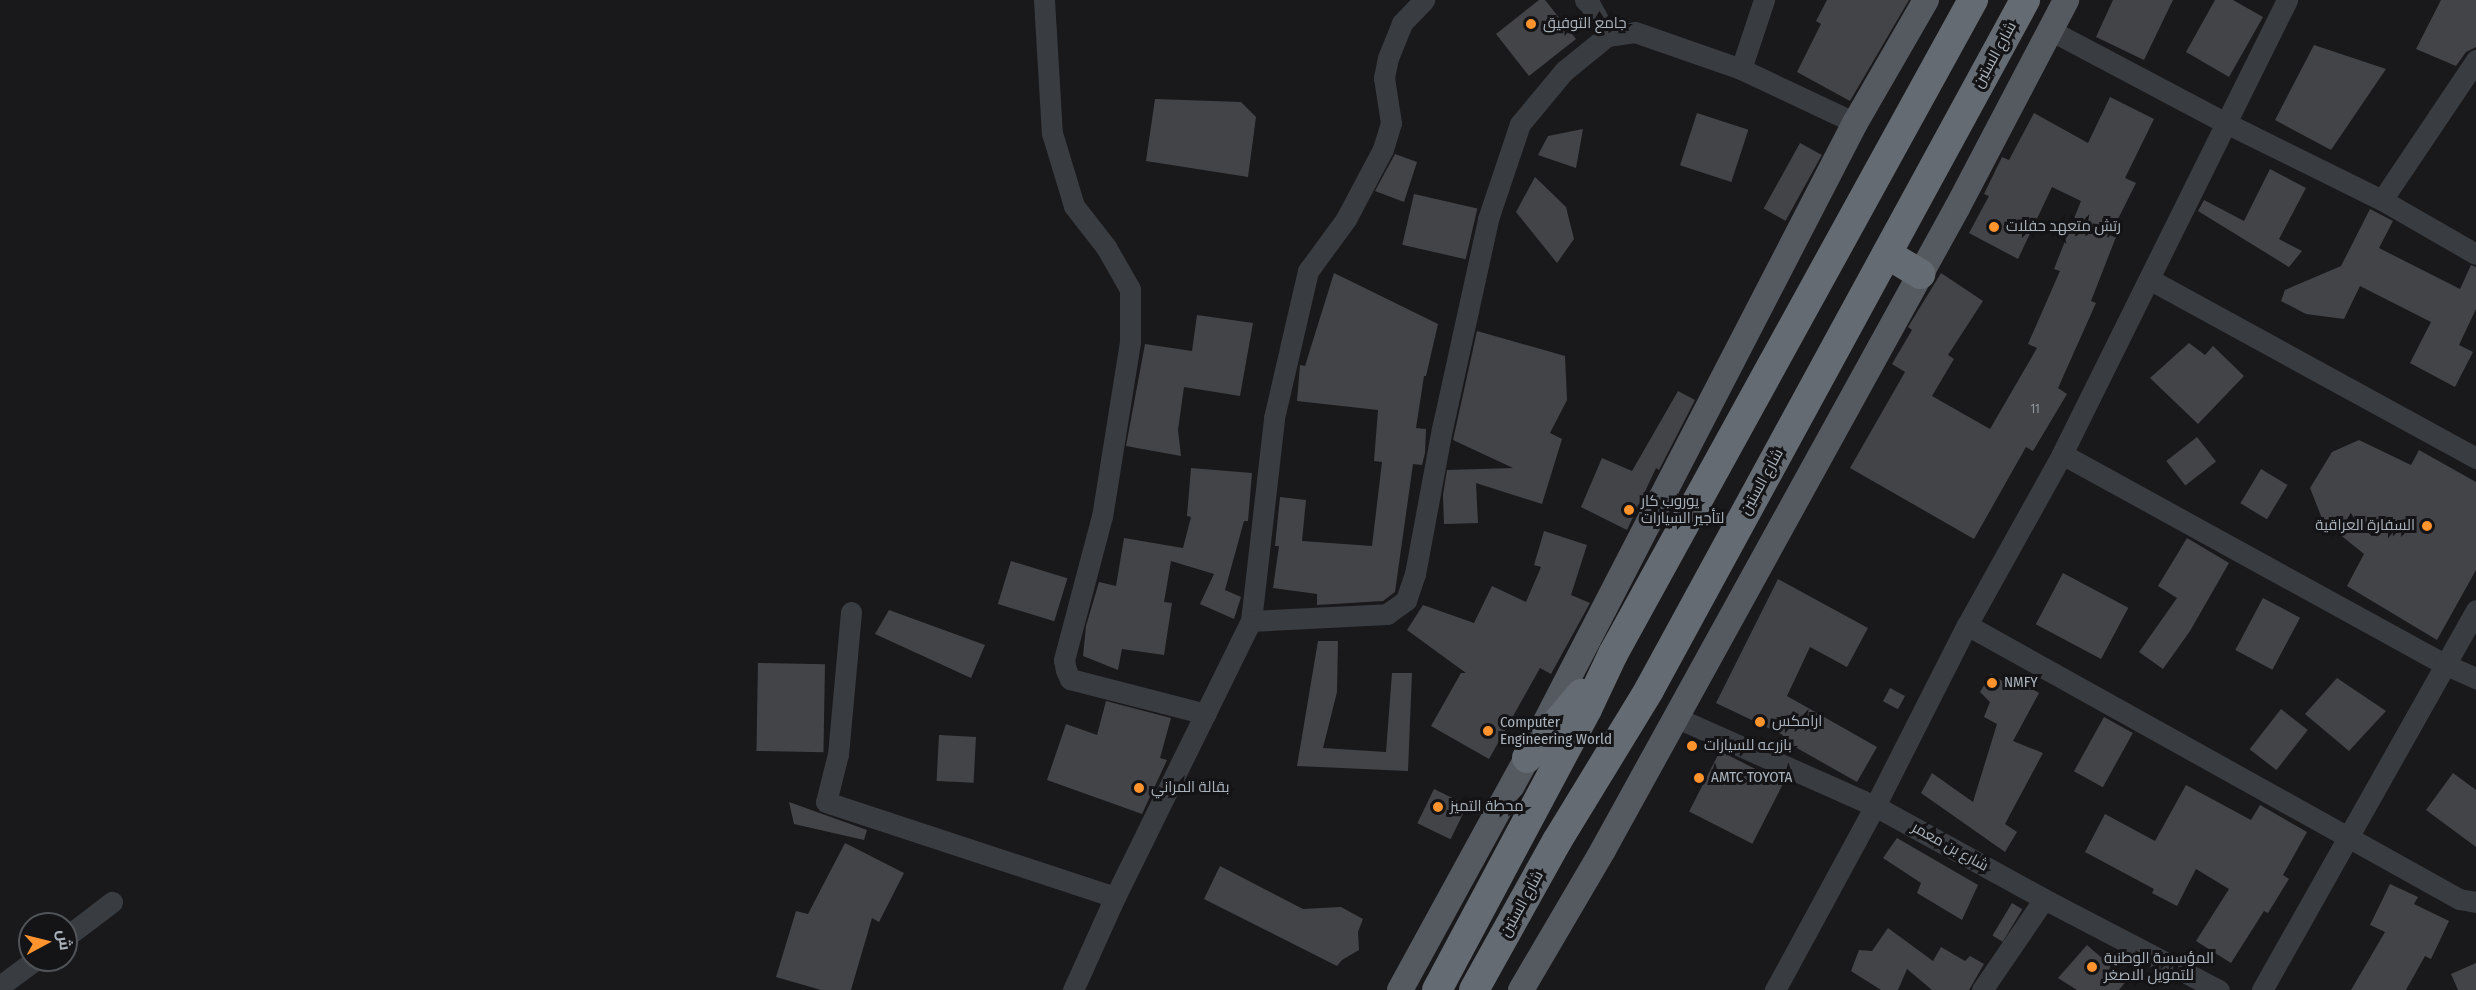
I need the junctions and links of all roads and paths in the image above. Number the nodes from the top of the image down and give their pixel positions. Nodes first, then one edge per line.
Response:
1 (1044, 0) edge
2 (1424, 0) edge
3 (1585, 0) edge
4 (1764, 0) edge
5 (1926, 0) edge
6 (1974, 0) edge
7 (2025, 0) edge
8 (2066, 0) edge
9 (2287, 0) edge
10 (2050, 30) junction
11 (1607, 36) junction
12 (2476, 60) edge
13 (1740, 69) junction
14 (1855, 123) junction
15 (2226, 123) junction
16 (2382, 200) junction
17 (1887, 254) junction
18 (2476, 254) edge
19 (1920, 274) junction
20 (2149, 279) junction
21 (2062, 454) junction
22 (2476, 458) edge
23 (2476, 610) edge
24 (851, 612) dead end
25 (1251, 621) junction
26 (1967, 625) junction
27 (1613, 654) junction
28 (2444, 664) junction
29 (2476, 678) edge
30 (1206, 714) junction
31 (1675, 717) junction
32 (1527, 758) junction
33 (1875, 806) junction
34 (2350, 837) junction
35 (1115, 897) junction
36 (2044, 899) junction
37 (112, 902) dead end
38 (2476, 902) edge
39 (78, 928) edge
40 (19, 972) edge
41 (0, 986) edge
42 (1073, 990) edge
43 (1400, 990) edge
44 (1437, 990) edge
45 (1474, 990) edge
46 (1521, 990) edge
47 (1775, 990) edge
48 (1982, 990) edge
49 (2219, 990) edge
50 (2262, 990) edge

1 - 30 street
2 - 25 street
3 - 11 street
4 - 13 street
5 - 14 main road
6 - 27 highway
7 - 17 highway, شارع الستين
8 - 10 main road
9 - 15 street
10 - 15 street
10 - 19 main road
11 - 13 street
11 - 25 street
12 - 16 street
13 - 14 street
14 - 32 main road
15 - 16 street
15 - 20 street
16 - 18 street
17 - 19 highway
17 - 45 highway, شارع الستين
19 - 31 main road
20 - 21 street
20 - 22 street
21 - 26 street
21 - 28 street
23 - 28 street
24 - 35 street
25 - 30 street
26 - 33 street
26 - 34 street
27 - 32 highway
27 - 44 highway
28 - 29 street
28 - 34 street
30 - 35 street
31 - 33 street, شارع بن معمر
31 - 46 main road
32 - 43 main road
33 - 36 street, شارع بن معمر
33 - 47 street
34 - 38 street
34 - 50 street
35 - 42 street
36 - 48 street
36 - 49 street, شارع بن معمر
37 - 39 street
40 - 41 street

